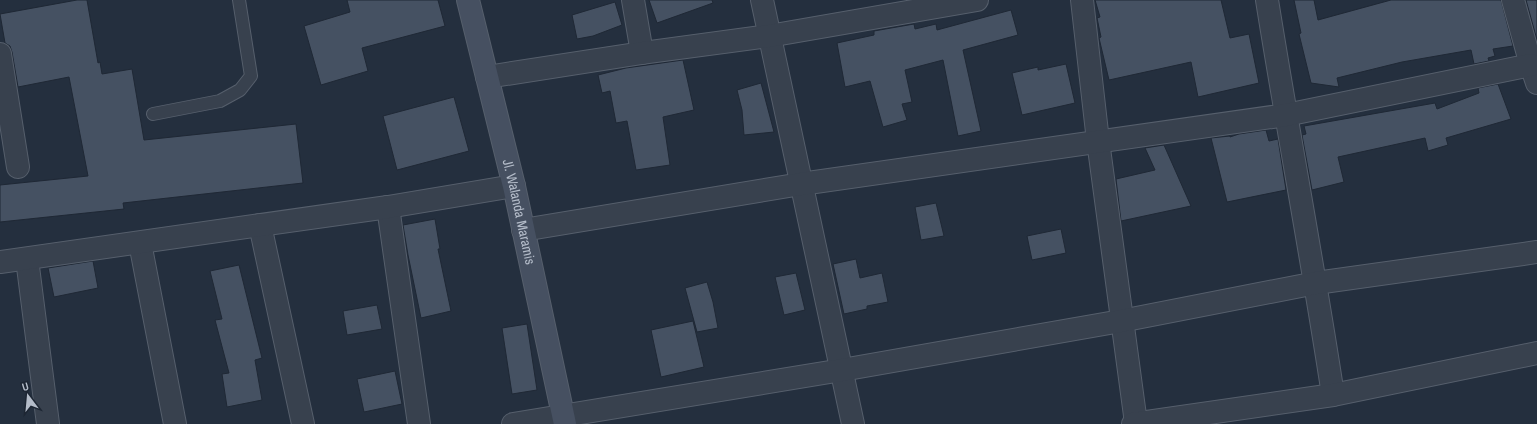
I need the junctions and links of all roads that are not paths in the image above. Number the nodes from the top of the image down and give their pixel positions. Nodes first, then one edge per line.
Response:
1 (239, 0) edge
2 (468, 0) edge
3 (633, 0) edge
4 (762, 0) edge
5 (977, 0) edge
6 (1082, 0) edge
7 (1266, 0) edge
8 (1513, 0) edge
9 (769, 36) junction
10 (642, 53) junction
11 (0, 54) edge
12 (1534, 74) edge
13 (487, 77) junction
14 (153, 114) dead end
15 (1286, 114) junction
16 (1098, 141) junction
17 (18, 167) dead end
18 (801, 184) junction
19 (514, 186) junction
20 (388, 207) junction
21 (260, 225) junction
22 (523, 230) junction
23 (140, 243) junction
24 (1537, 252) edge
25 (27, 259) junction
26 (0, 262) edge
27 (1316, 283) junction
28 (1121, 321) junction
29 (1537, 353) edge
30 (842, 370) junction
31 (1333, 395) junction
32 (587, 418) edge
33 (564, 420) edge
34 (48, 424) edge
35 (174, 424) edge
36 (304, 424) edge
37 (420, 424) edge
38 (513, 424) edge
39 (853, 424) edge
40 (1135, 424) edge

1 - 14 lane
2 - 13 street, Jl. Walanda Maramis
3 - 10 street
4 - 9 street
5 - 9 street
6 - 16 street
7 - 15 street
8 - 12 street
9 - 10 street
9 - 18 street
10 - 13 street
11 - 17 street
12 - 15 street
13 - 19 street, Jl. Walanda Maramis
15 - 16 street
15 - 27 street
16 - 18 street
16 - 28 street
18 - 22 street
18 - 30 street
19 - 20 street
19 - 22 street, Jl. Walanda Maramis
20 - 21 street
20 - 37 street
21 - 23 street
21 - 36 street
22 - 33 street, Jl. Walanda Maramis
23 - 25 street
23 - 35 street
24 - 27 street
25 - 26 street
25 - 34 street
27 - 28 street
27 - 31 street
28 - 30 street
28 - 40 street
29 - 31 street
30 - 32 street
30 - 39 street
31 - 40 street
32 - 33 street
33 - 38 street

